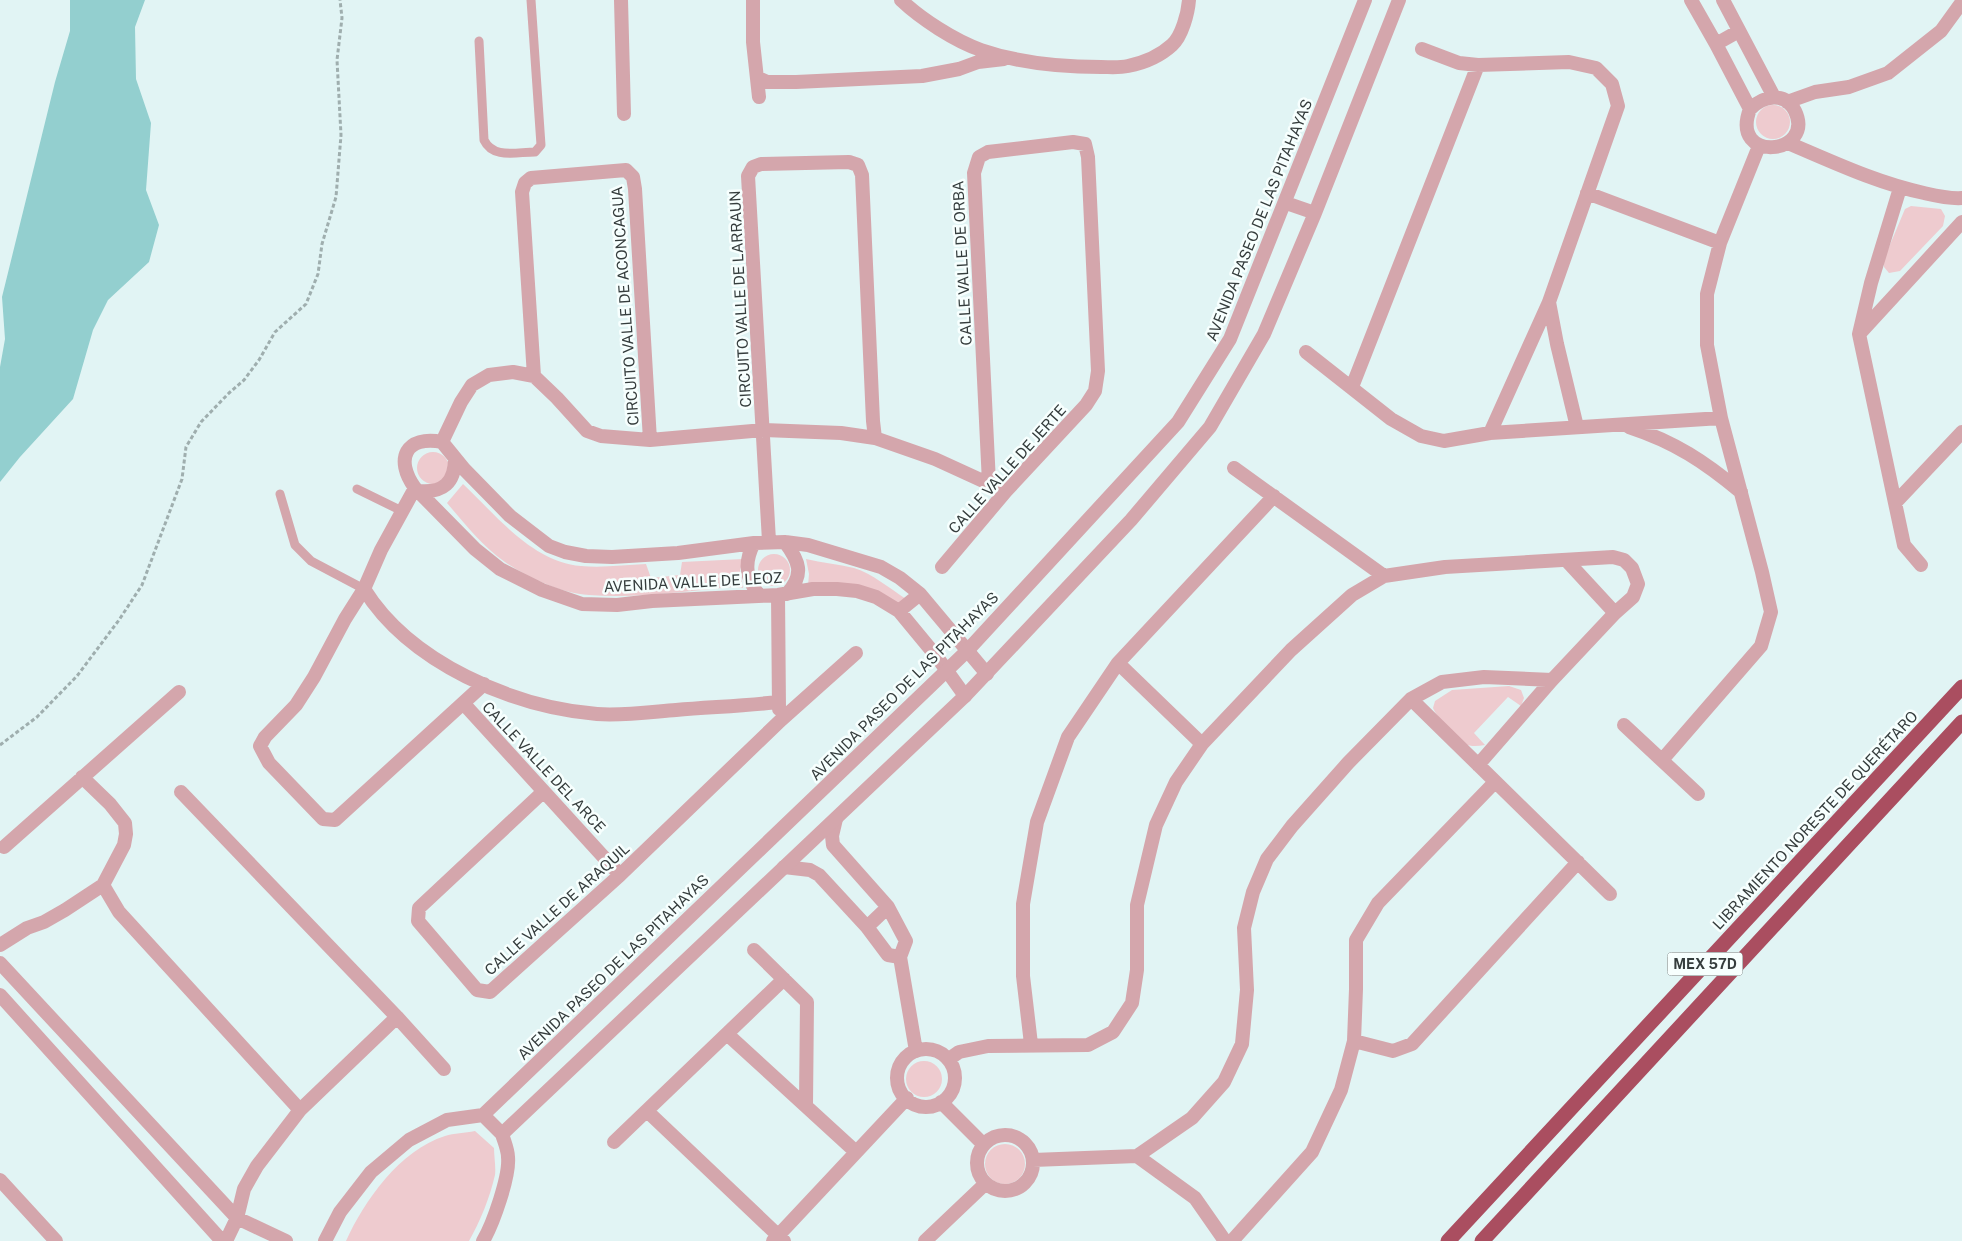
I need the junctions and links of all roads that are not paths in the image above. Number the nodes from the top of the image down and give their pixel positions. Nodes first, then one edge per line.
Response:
1 (531, 0) edge
2 (621, 0) edge
3 (753, 0) edge
4 (901, 0) edge
5 (1189, 0) edge
6 (1365, 0) edge
7 (1399, 0) edge
8 (1691, 0) edge
9 (1723, 0) edge
10 (1962, 2) edge
11 (1740, 31) junction
12 (479, 41) dead end
13 (1716, 44) junction
14 (1422, 49) dead end
15 (1011, 58) junction
16 (1478, 65) junction
17 (758, 78) junction
18 (759, 97) dead end
19 (1781, 100) junction
20 (1750, 109) junction
21 (624, 114) dead end
22 (1788, 143) junction
23 (1760, 146) junction
24 (1900, 188) junction
25 (1586, 193) junction
26 (1962, 198) edge
27 (1286, 203) junction
28 (1315, 213) junction
29 (1962, 222) edge
30 (1720, 243) junction
31 (1549, 302) junction
32 (1859, 334) junction
33 (1306, 352) dead end
34 (534, 376) junction
35 (1352, 387) junction
36 (1095, 391) joint
37 (1721, 418) junction
38 (1622, 425) junction
39 (1577, 427) junction
40 (764, 430) junction
41 (1962, 432) edge
42 (1490, 433) junction
43 (875, 438) junction
44 (650, 440) junction
45 (442, 442) junction
46 (455, 458) junction
47 (1234, 468) dead end
48 (989, 483) junction
49 (357, 489) dead end
50 (417, 490) junction
51 (1006, 491) junction
52 (1741, 492) junction
53 (280, 494) dead end
54 (1274, 496) junction
55 (1895, 503) junction
56 (402, 511) junction
57 (769, 541) junction
58 (754, 542) junction
59 (785, 542) junction
60 (1567, 560) junction
61 (1921, 565) dead end
62 (942, 567) dead end
63 (1384, 576) junction
64 (364, 589) junction
65 (782, 594) junction
66 (920, 594) junction
67 (759, 595) junction
68 (899, 611) junction
69 (1616, 613) junction
70 (968, 651) junction
71 (856, 653) dead end
72 (1118, 663) junction
73 (947, 671) junction
74 (988, 674) junction
75 (1552, 680) junction
76 (484, 684) junction
77 (1962, 687) edge
78 (179, 692) dead end
79 (965, 696) junction
80 (1411, 699) junction
81 (778, 702) junction
82 (464, 704) junction
83 (781, 720) junction
84 (1962, 722) edge
85 (1624, 725) dead end
86 (1202, 744) junction
87 (1662, 760) junction
88 (1478, 765) junction
89 (82, 777) junction
90 (1495, 782) junction
91 (181, 792) dead end
92 (543, 792) junction
93 (1698, 794) dead end
94 (836, 819) junction
95 (4, 847) dead end
96 (1578, 862) junction
97 (784, 867) junction
98 (620, 874) junction
99 (103, 884) junction
100 (1610, 894) dead end
101 (888, 907) junction
102 (867, 927) junction
103 (0, 945) edge
104 (754, 950) dead end
105 (900, 957) junction
106 (0, 963) edge
107 (784, 979) junction
108 (0, 995) edge
109 (397, 1017) junction
110 (727, 1034) junction
111 (1354, 1041) junction
112 (1031, 1044) junction
113 (916, 1051) junction
114 (949, 1059) junction
115 (444, 1069) dead end
116 (907, 1098) junction
117 (941, 1102) junction
118 (806, 1106) junction
119 (300, 1110) junction
120 (647, 1111) junction
121 (483, 1114) junction
122 (502, 1134) junction
123 (614, 1142) dead end
124 (983, 1144) junction
125 (856, 1152) junction
126 (1137, 1156) junction
127 (1033, 1160) junction
128 (0, 1180) edge
129 (986, 1184) junction
130 (237, 1218) junction
131 (778, 1239) edge
132 (56, 1241) edge
133 (224, 1241) edge
134 (286, 1241) edge
135 (325, 1241) edge
136 (483, 1241) edge
137 (925, 1241) edge
138 (1225, 1241) edge
139 (1232, 1241) edge
140 (1448, 1241) edge
141 (1482, 1241) edge

1 - 12 lane
2 - 21 street
3 - 17 street
4 - 15 street
5 - 15 street
6 - 27 street, AVENIDA PASEO DE LAS PITAHAYAS
7 - 28 street
8 - 13 street
9 - 11 street
10 - 19 street
11 - 13 street
11 - 19 street
13 - 20 street
14 - 16 street
15 - 17 street
16 - 25 street
16 - 35 street
17 - 18 street
19 - 20 street
19 - 22 street
20 - 23 street
22 - 23 street
22 - 24 street
23 - 30 street
24 - 26 street
24 - 32 street
25 - 30 street
25 - 31 street
27 - 28 street
27 - 70 street, AVENIDA PASEO DE LAS PITAHAYAS
28 - 74 street
29 - 32 street
30 - 37 street
31 - 39 street
31 - 42 street
32 - 55 street
33 - 35 street
34 - 44 street
34 - 44 street, CIRCUITO VALLE DE ACONCAGUA
34 - 45 street
35 - 42 street
36 - 48 street, CALLE VALLE DE ORBA
36 - 51 street, CALLE VALLE DE JERTE
37 - 38 street
37 - 52 street
38 - 39 street
38 - 52 street
39 - 42 street
40 - 43 street
40 - 43 street, CIRCUITO VALLE DE LARRAUN
40 - 44 street
40 - 57 street, CIRCUITO VALLE DE LARRAUN
41 - 55 street
43 - 48 street
45 - 46 street, AVENIDA VALLE DE LEOZ
45 - 50 street
46 - 50 street
46 - 58 street, AVENIDA VALLE DE LEOZ
47 - 54 street
48 - 51 street
49 - 56 lane
50 - 56 street
50 - 67 street, AVENIDA VALLE DE LEOZ
51 - 62 street, CALLE VALLE DE JERTE
52 - 87 street
53 - 64 lane
54 - 63 street
54 - 72 street
55 - 61 street
56 - 64 street
57 - 58 street, AVENIDA VALLE DE LEOZ
57 - 59 street, AVENIDA VALLE DE LEOZ
58 - 67 street
59 - 65 street
59 - 66 street, AVENIDA VALLE DE LEOZ
60 - 63 street
60 - 69 street
60 - 69 street
63 - 86 street
64 - 76 street
64 - 82 street
65 - 67 street, AVENIDA VALLE DE LEOZ
65 - 68 street, AVENIDA VALLE DE LEOZ
65 - 81 street
66 - 68 street
66 - 70 street, AVENIDA VALLE DE LEOZ
68 - 73 street, AVENIDA VALLE DE LEOZ
69 - 75 street
70 - 73 street, AVENIDA PASEO DE LAS PITAHAYAS
70 - 74 street, AVENIDA VALLE DE LEOZ
71 - 83 street, CALLE VALLE DE ARAQUIL
72 - 86 street
72 - 112 street
73 - 79 street, AVENIDA VALLE DE LEOZ
73 - 121 street, AVENIDA PASEO DE LAS PITAHAYAS
74 - 79 street
75 - 80 street
75 - 88 street
76 - 81 street
76 - 82 street
77 - 140 highway, LIBRAMIENTO NORESTE DE QUERÉTARO / MEX 57D
78 - 89 street
79 - 94 street
80 - 88 street
80 - 126 street
81 - 83 street
82 - 92 street, CALLE VALLE DEL ARCE
83 - 98 street, CALLE VALLE DE ARAQUIL
84 - 141 highway, MEX 57D
85 - 87 street
86 - 112 street
87 - 93 street
88 - 90 street
89 - 95 street
89 - 99 street
90 - 96 street
90 - 111 street
91 - 109 street
92 - 98 street, CALLE VALLE DEL ARCE
92 - 98 street, CALLE VALLE DE ARAQUIL
94 - 97 street
94 - 101 street
96 - 100 street
96 - 111 street
97 - 102 street
97 - 122 street
99 - 103 street
99 - 119 street
101 - 102 street
101 - 105 street
102 - 105 street
104 - 107 street
105 - 113 street
106 - 130 street
107 - 110 street
107 - 118 street
108 - 133 street
109 - 115 street
109 - 119 street
110 - 118 street
110 - 120 street
111 - 139 street
112 - 114 street
113 - 114 street
113 - 116 street
114 - 117 street
116 - 117 street
116 - 125 street
117 - 124 street
118 - 125 street
119 - 130 street
120 - 123 street
120 - 131 street
121 - 122 street
121 - 135 street
122 - 136 street
124 - 127 street
124 - 129 street
125 - 131 street
126 - 127 street
126 - 138 street
127 - 129 street
128 - 132 street
129 - 137 street
130 - 133 street
130 - 134 street

